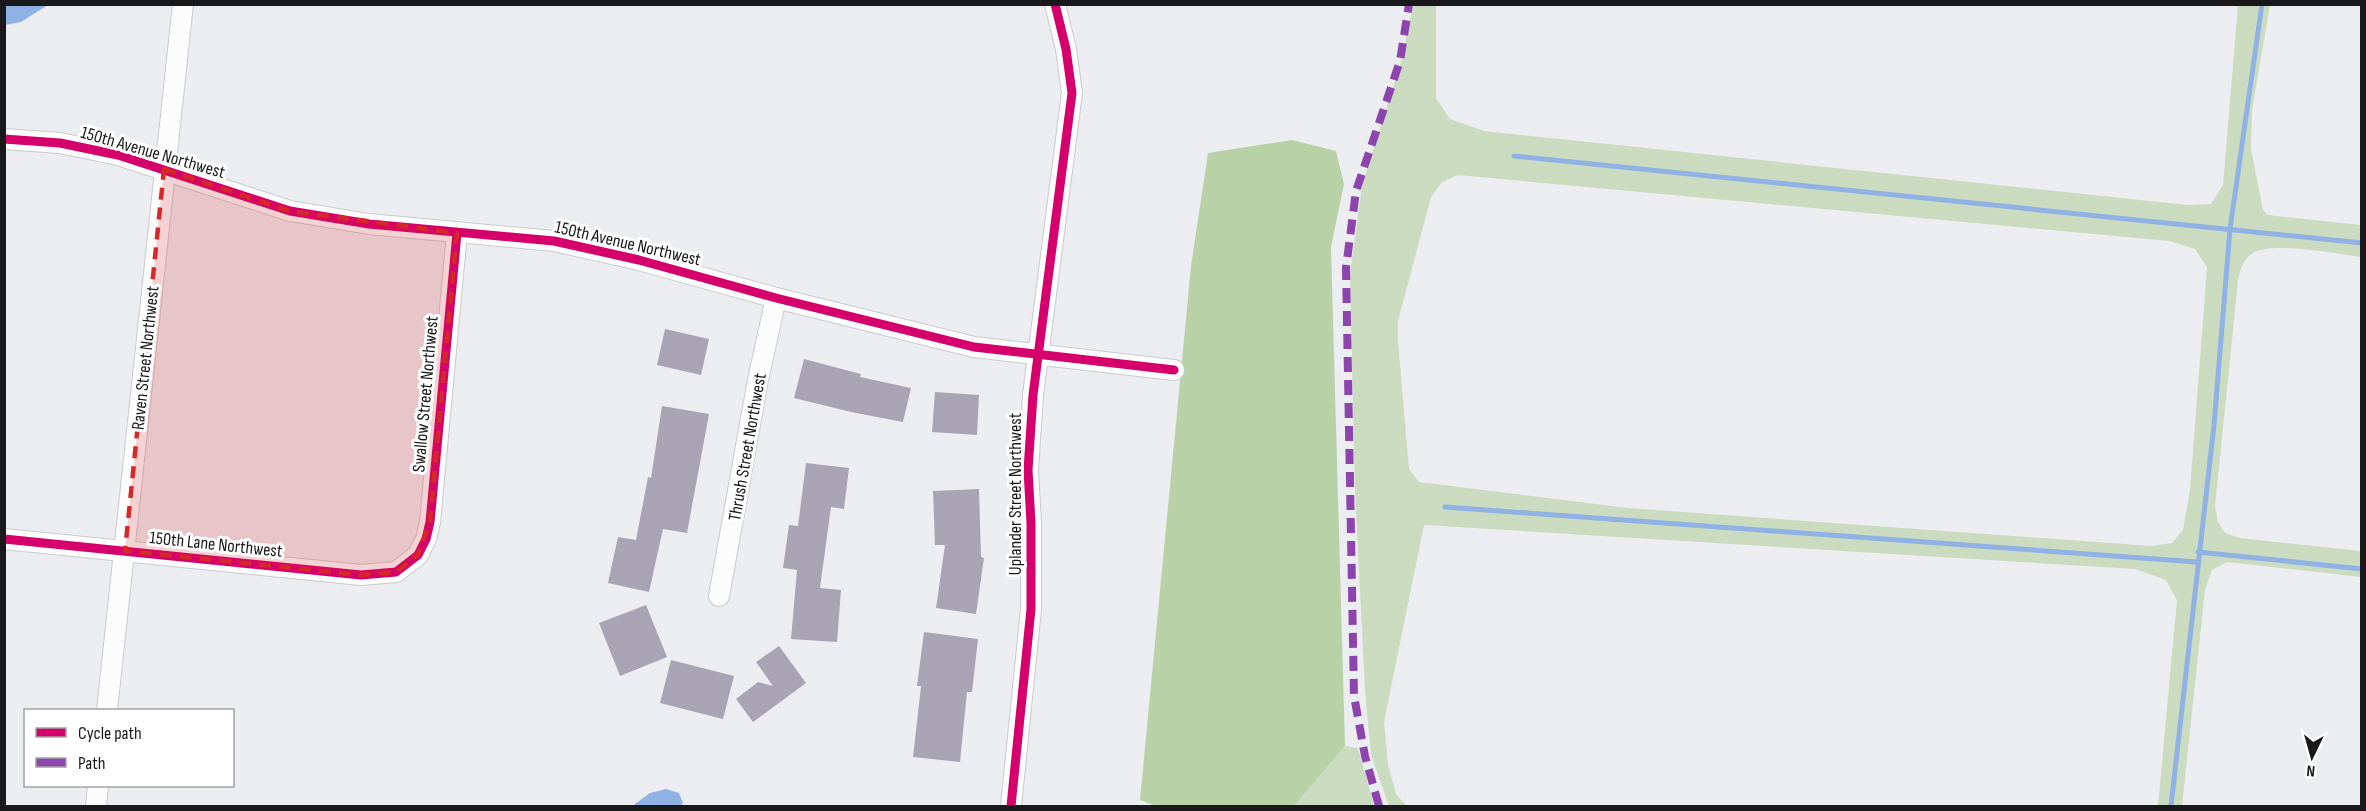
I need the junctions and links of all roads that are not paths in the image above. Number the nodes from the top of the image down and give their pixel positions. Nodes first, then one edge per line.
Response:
1 (183, 4) edge
2 (1055, 4) edge
3 (4, 139) edge
4 (164, 169) junction
5 (457, 233) junction
6 (776, 298) junction
7 (1038, 354) junction
8 (1174, 370) dead end
9 (4, 539) edge
10 (125, 551) junction
11 (418, 555) joint
12 (719, 596) dead end
13 (107, 709) edge
14 (98, 787) edge
15 (96, 807) edge
16 (1011, 807) edge

1 - 4 street, Raven Street Northwest
2 - 7 street, Uplander Street Northwest
3 - 4 street, 150th Avenue Northwest
4 - 5 street, 150th Avenue Northwest
4 - 10 street, Raven Street Northwest
5 - 6 street, 150th Avenue Northwest
5 - 11 street, Swallow Street Northwest
6 - 7 street, 150th Avenue Northwest
6 - 12 street, Thrush Street Northwest
7 - 8 street, 150th Avenue Northwest
7 - 16 street, Uplander Street Northwest
9 - 10 street, 150th Lane Northwest
10 - 11 street, 150th Lane Northwest
10 - 13 street, Raven Street Northwest
14 - 15 street

